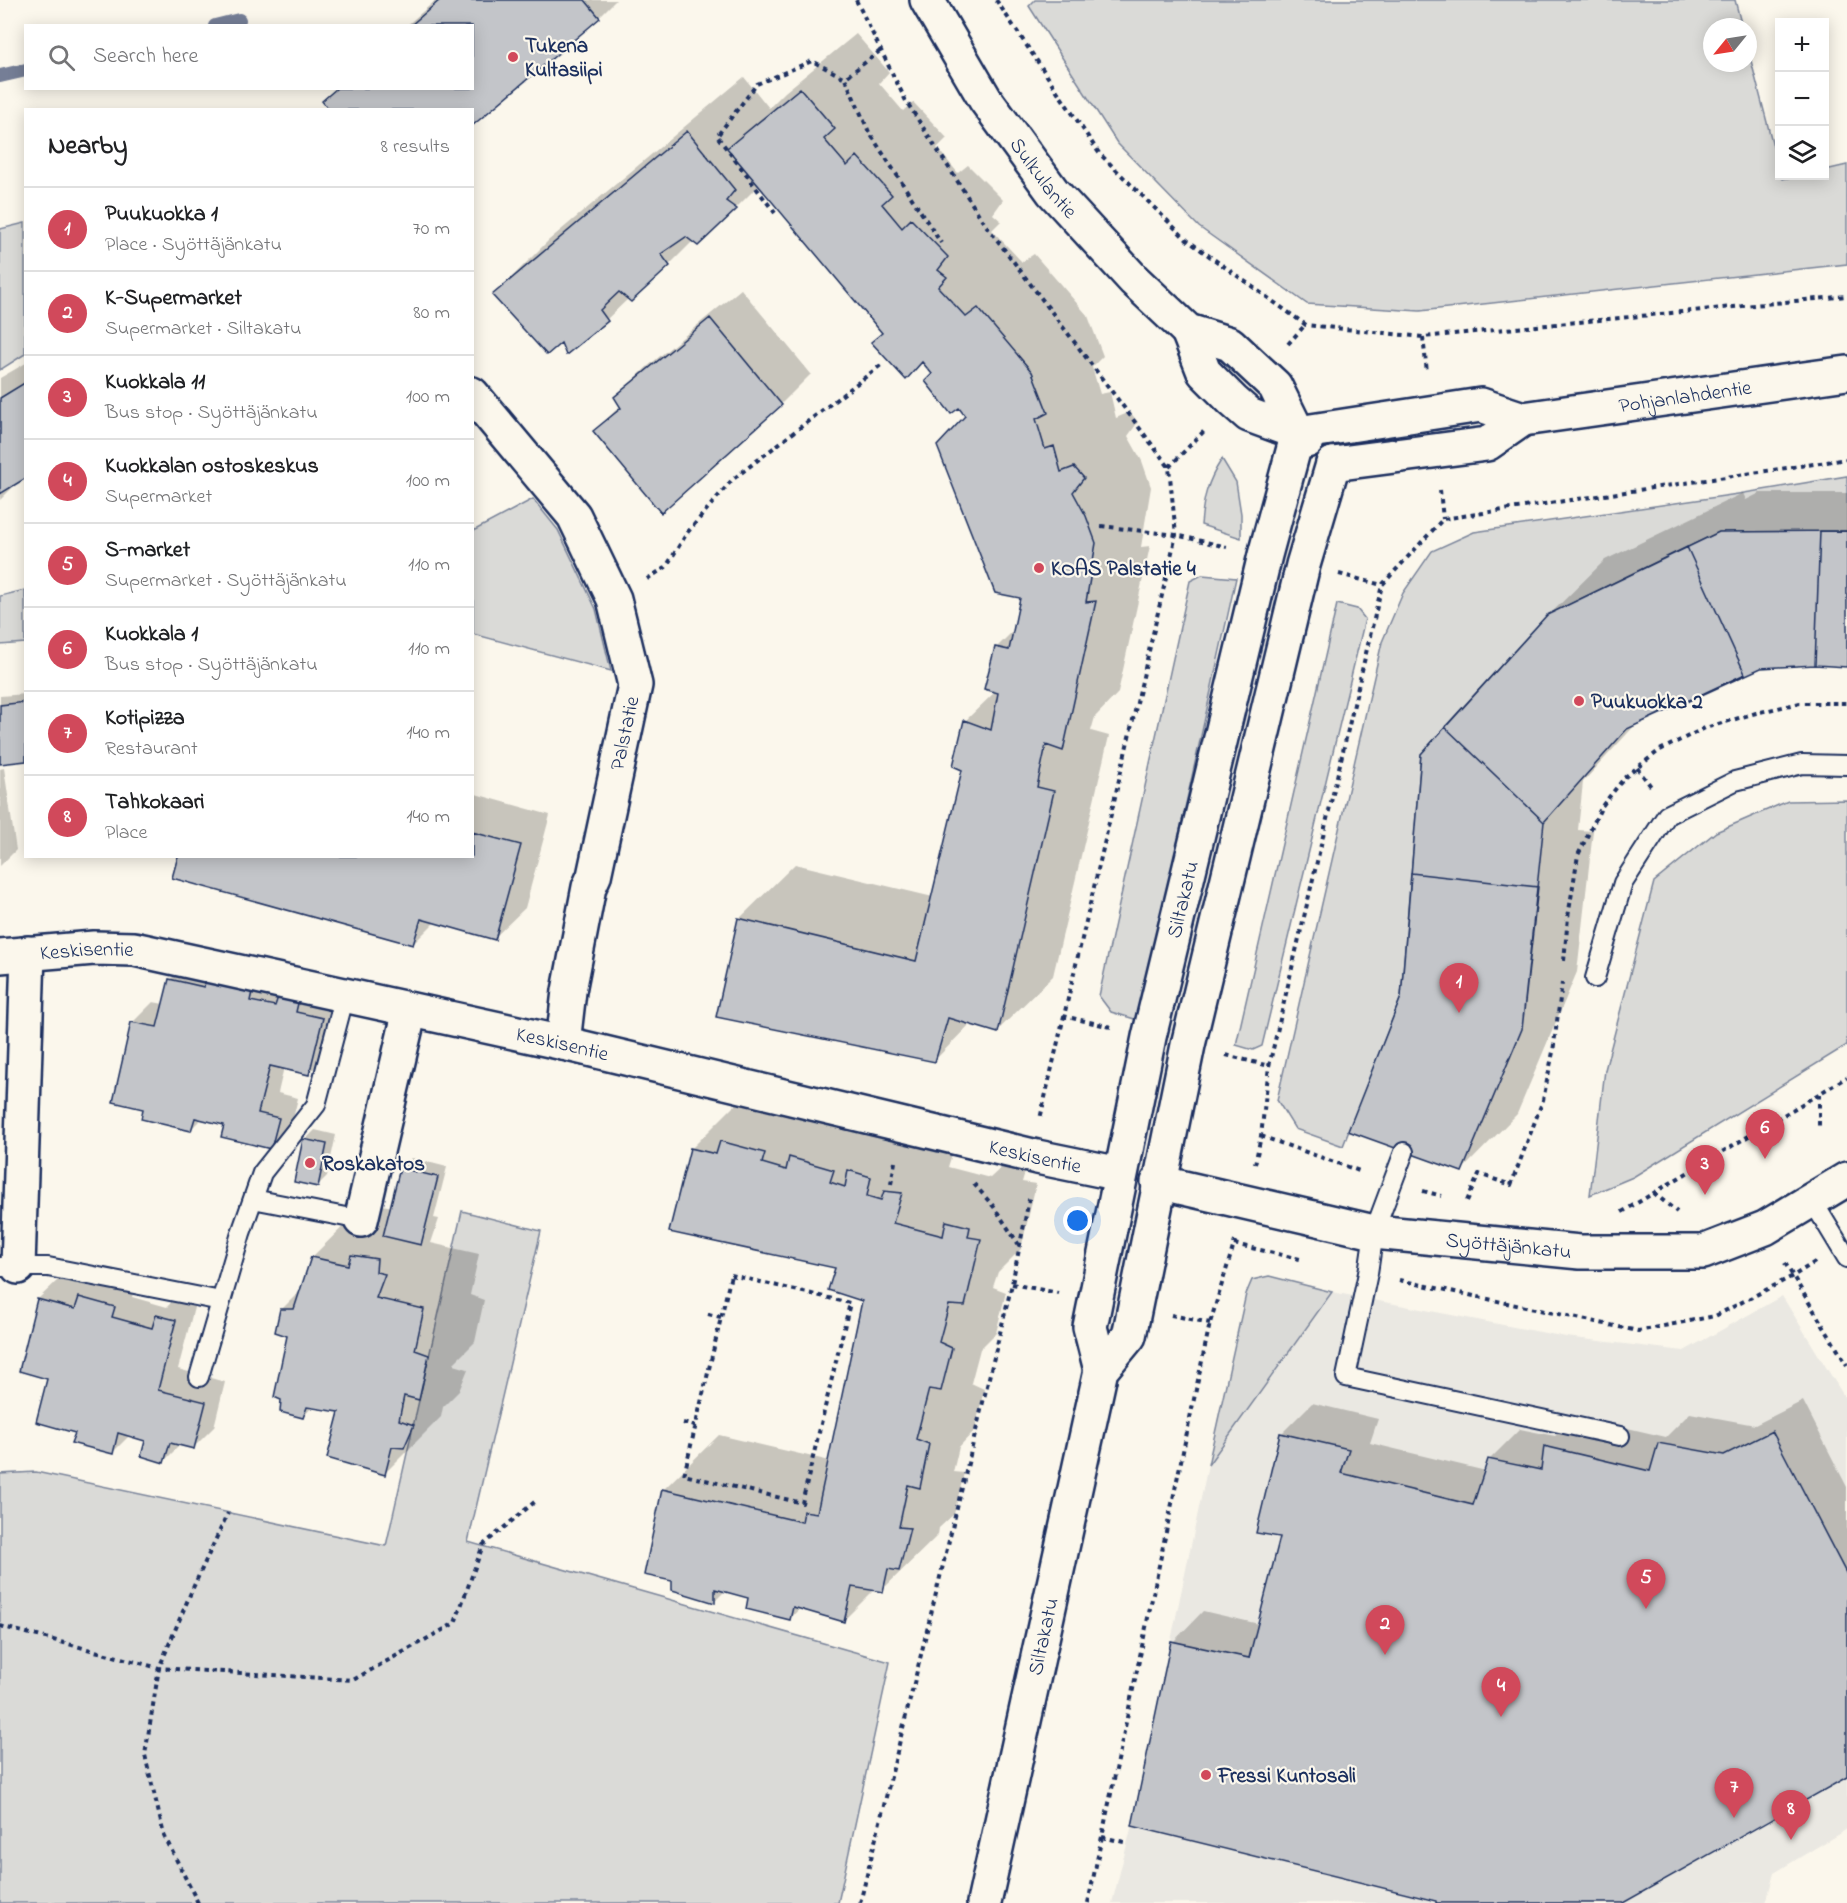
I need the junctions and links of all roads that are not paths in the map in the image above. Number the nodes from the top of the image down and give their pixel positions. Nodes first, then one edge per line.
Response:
1 (935, 4) edge
2 (1847, 373) edge
3 (474, 396) edge
4 (1522, 418) junction
5 (1298, 433) junction
6 (1333, 464) junction
7 (1847, 765) edge
8 (14, 954) edge
9 (1596, 978) dead end
10 (345, 995) junction
11 (410, 1010) junction
12 (563, 1043) junction
13 (1404, 1152) dead end
14 (1120, 1174) junction
15 (1847, 1179) edge
16 (1158, 1182) junction
17 (253, 1199) junction
18 (1812, 1200) junction
19 (361, 1220) joint
20 (1374, 1232) junction
21 (1847, 1258) edge
22 (9, 1267) edge
23 (221, 1301) junction
24 (1101, 1370) junction
25 (199, 1377) dead end
26 (1620, 1436) dead end
27 (984, 1903) edge

1 - 5 main road, Sulkulantie
2 - 4 main road, Pohjanlahdentie
3 - 12 main road, Palstatie
4 - 5 main road, Pohjanlahdentie
4 - 6 main road, Pohjanlahdentie
5 - 6 main road, Sulkulantie
5 - 14 main road, Siltakatu
6 - 16 main road, Siltakatu
7 - 9 lane
8 - 10 main road, Keskisentie
8 - 22 main road
10 - 11 main road, Keskisentie
10 - 17 lane
11 - 12 main road, Keskisentie
11 - 19 main road
12 - 14 main road, Keskisentie
13 - 20 lane
14 - 16 main road, Keskisentie
14 - 24 main road, Siltakatu
15 - 18 main road, Syöttäjänkatu
16 - 20 main road, Syöttäjänkatu
16 - 24 main road, Siltakatu
17 - 19 lane
17 - 23 lane
18 - 20 main road, Syöttäjänkatu
18 - 21 lane
20 - 26 lane
22 - 23 lane
23 - 25 lane
24 - 27 main road, Siltakatu

